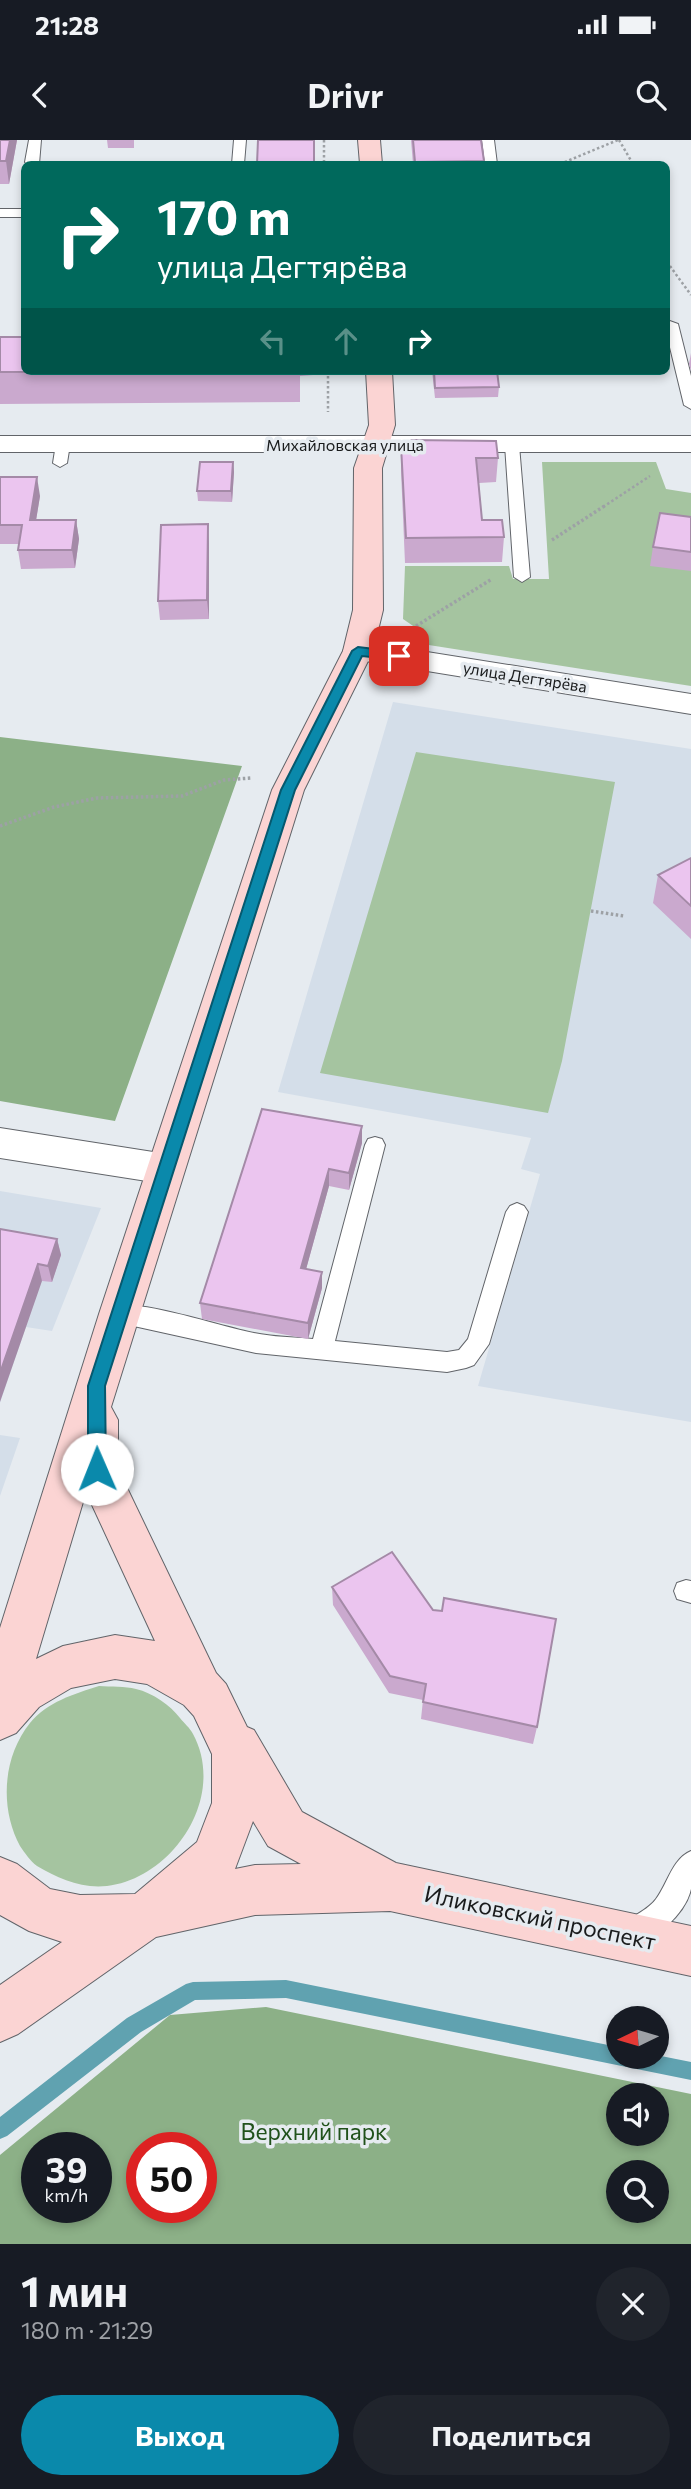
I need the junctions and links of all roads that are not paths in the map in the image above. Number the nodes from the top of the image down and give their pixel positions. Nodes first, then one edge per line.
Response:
1 (35, 140) edge
2 (240, 140) edge
3 (369, 140) edge
4 (488, 140) edge
5 (31, 161) edge
6 (238, 161) edge
7 (370, 161) edge
8 (491, 161) edge
9 (0, 213) edge
10 (21, 213) edge
11 (670, 324) edge
12 (379, 375) edge
13 (691, 405) edge
14 (0, 444) edge
15 (691, 444) edge
16 (512, 445) junction
17 (375, 446) junction
18 (522, 577) dead end
19 (358, 651) junction
20 (691, 704) edge
21 (0, 1143) edge
22 (375, 1145) dead end
23 (166, 1169) junction
24 (517, 1212) dead end
25 (119, 1314) junction
26 (321, 1351) junction
27 (96, 1386) junction
28 (205, 1694) junction
29 (0, 1702) edge
30 (0, 1717) edge
31 (691, 1864) edge
32 (0, 1881) edge
33 (390, 1886) junction
34 (148, 1914) junction
35 (628, 1936) junction
36 (691, 1951) edge
37 (0, 2016) edge

1 - 5 lane
2 - 6 lane
3 - 7 main road
4 - 8 lane
9 - 10 lane
11 - 13 lane
12 - 17 main road
14 - 17 street, Михайловская улица
15 - 16 street, Михайловская улица
16 - 17 street, Михайловская улица
16 - 18 lane
17 - 19 main road
19 - 20 street, улица Дегтярёва
19 - 23 main road
21 - 23 street
22 - 26 lane
23 - 25 main road
24 - 26 lane
25 - 26 lane
25 - 27 main road
27 - 28 main road
27 - 29 main road
28 - 30 main road
28 - 33 main road, Иликовский проспект
28 - 34 main road
31 - 35 lane
32 - 34 main road
33 - 34 main road, Иликовский проспект
33 - 35 main road, Иликовский проспект
34 - 37 main road, Иликовский проспект
35 - 36 main road, Иликовский проспект

